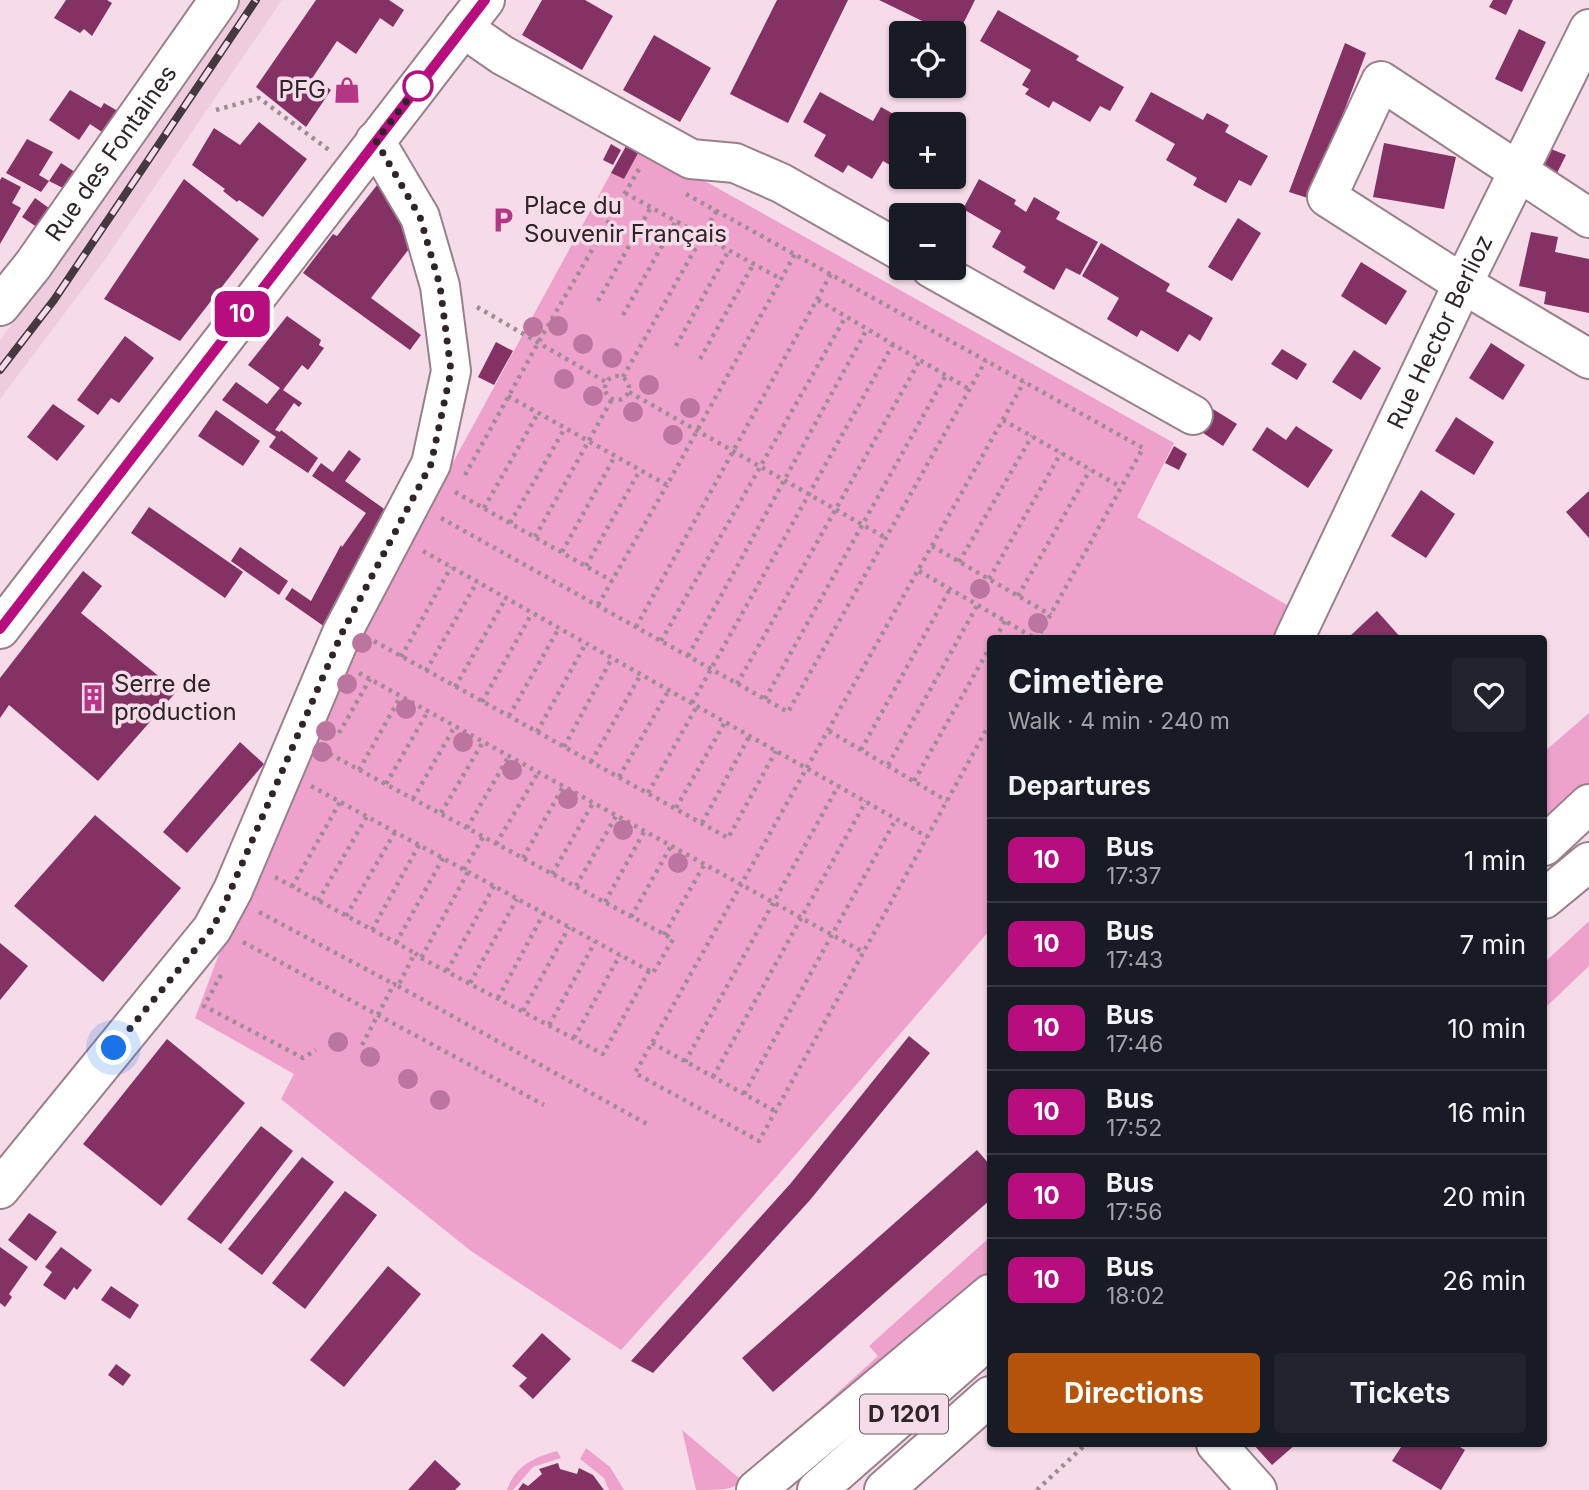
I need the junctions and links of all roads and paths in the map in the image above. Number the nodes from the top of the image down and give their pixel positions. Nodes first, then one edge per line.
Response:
1 (219, 0) edge
2 (474, 14) edge
3 (1589, 29) edge
4 (216, 110) dead end
5 (365, 155) junction
6 (1518, 172) junction
7 (650, 174) dead end
8 (683, 192) dead end
9 (625, 193) junction
10 (651, 207) junction
11 (717, 210) junction
12 (1589, 218) edge
13 (676, 221) junction
14 (703, 235) junction
15 (889, 244) edge
16 (729, 250) junction
17 (795, 254) junction
18 (754, 263) junction
19 (831, 274) junction
20 (781, 279) junction
21 (952, 280) edge
22 (1463, 284) junction
23 (440, 286) junction
24 (818, 300) junction
25 (598, 301) dead end
26 (0, 306) edge
27 (623, 315) dead end
28 (846, 316) junction
29 (867, 329) junction
30 (538, 343) junction
31 (893, 344) junction
32 (676, 346) dead end
33 (700, 359) dead end
34 (1589, 359) edge
35 (920, 360) junction
36 (986, 360) junction
37 (946, 375) junction
38 (623, 377) junction
39 (606, 382) junction
40 (1024, 382) junction
41 (969, 389) junction
42 (629, 392) junction
43 (509, 396) junction
44 (612, 400) junction
45 (538, 413) junction
46 (1193, 415) dead end
47 (1003, 420) junction
48 (565, 428) junction
49 (697, 430) junction
50 (1032, 436) junction
51 (589, 441) junction
52 (733, 452) junction
53 (1061, 453) junction
54 (615, 456) junction
55 (760, 467) junction
56 (640, 470) junction
57 (1090, 470) junction
58 (784, 480) junction
59 (667, 485) junction
60 (1121, 487) junction
61 (456, 492) junction
62 (809, 495) junction
63 (451, 501) dead end
64 (484, 508) junction
65 (446, 509) dead end
66 (835, 510) junction
67 (441, 518) junction
68 (510, 523) junction
69 (862, 525) junction
70 (435, 529) dead end
71 (534, 537) junction
72 (886, 538) junction
73 (429, 540) dead end
74 (932, 546) junction
75 (423, 551) junction
76 (562, 552) junction
77 (959, 562) junction
78 (416, 563) dead end
79 (586, 566) junction
80 (451, 568) junction
81 (919, 571) junction
82 (989, 579) junction
83 (612, 580) junction
84 (477, 582) junction
85 (950, 589) junction
86 (1018, 596) junction
87 (506, 598) junction
88 (978, 604) junction
89 (598, 606) junction
90 (532, 613) junction
91 (1051, 615) junction
92 (1005, 621) junction
93 (636, 627) junction
94 (559, 628) junction
95 (0, 629) edge
96 (379, 630) dead end
97 (997, 635) edge
98 (1030, 635) edge
99 (1039, 635) edge
100 (1296, 635) edge
101 (662, 641) junction
102 (586, 643) junction
103 (987, 652) edge
104 (688, 656) junction
105 (331, 657) junction
106 (401, 657) junction
107 (612, 658) junction
108 (711, 670) junction
109 (426, 671) junction
110 (641, 674) junction
111 (370, 679) junction
112 (737, 684) junction
113 (455, 687) junction
114 (668, 690) junction
115 (401, 696) junction
116 (765, 699) junction
117 (482, 702) junction
118 (695, 705) junction
119 (428, 711) junction
120 (509, 716) junction
121 (725, 722) junction
122 (455, 726) junction
123 (987, 728) edge
124 (829, 731) junction
125 (537, 732) junction
126 (750, 736) junction
127 (483, 741) junction
128 (564, 747) junction
129 (861, 750) junction
130 (776, 751) junction
131 (328, 752) junction
132 (509, 756) junction
133 (591, 762) junction
134 (322, 764) dead end
135 (888, 765) junction
136 (808, 769) junction
137 (359, 770) junction
138 (538, 773) junction
139 (316, 775) dead end
140 (619, 778) junction
141 (914, 781) junction
142 (386, 784) junction
143 (838, 786) junction
144 (563, 787) junction
145 (648, 793) junction
146 (413, 799) junction
147 (866, 801) junction
148 (947, 801) junction
149 (340, 802) junction
150 (593, 803) junction
151 (1589, 804) edge
152 (676, 808) junction
153 (441, 813) junction
154 (366, 816) junction
155 (616, 816) junction
156 (896, 819) junction
157 (702, 823) junction
158 (467, 828) junction
159 (396, 832) junction
160 (644, 832) junction
161 (928, 836) junction
162 (483, 837) junction
163 (1547, 843) edge
164 (496, 844) junction
165 (419, 845) junction
166 (671, 846) junction
167 (443, 858) junction
168 (523, 858) junction
169 (704, 865) junction
170 (466, 871) junction
171 (552, 874) junction
172 (273, 877) dead end
173 (494, 886) junction
174 (742, 886) junction
175 (292, 887) junction
176 (576, 887) junction
177 (517, 899) junction
178 (318, 901) junction
179 (605, 902) junction
180 (773, 903) junction
181 (247, 906) dead end
182 (544, 914) junction
183 (346, 916) junction
184 (631, 917) junction
185 (801, 918) junction
186 (569, 927) junction
187 (372, 930) junction
188 (664, 935) junction
189 (832, 935) junction
190 (239, 940) dead end
191 (595, 942) junction
192 (396, 943) junction
193 (863, 952) junction
194 (415, 953) junction
195 (620, 955) junction
196 (422, 958) junction
197 (224, 968) dead end
198 (447, 971) junction
199 (649, 971) junction
200 (470, 983) junction
201 (396, 985) junction
202 (498, 998) junction
203 (523, 1011) junction
204 (378, 1015) junction
205 (549, 1025) junction
206 (574, 1038) junction
207 (652, 1043) junction
208 (362, 1045) dead end
209 (316, 1050) dead end
210 (685, 1062) junction
211 (713, 1077) junction
212 (744, 1094) junction
213 (544, 1105) dead end
214 (775, 1111) junction
215 (647, 1124) dead end
216 (0, 1189) edge
217 (987, 1297) edge
218 (987, 1341) edge
219 (987, 1399) edge
220 (1083, 1447) edge
221 (1219, 1447) edge
222 (756, 1490) edge
223 (817, 1490) edge
224 (884, 1490) edge
225 (1037, 1490) edge
226 (1257, 1490) edge

1 - 26 street, Rue des Fontaines
2 - 5 street
2 - 15 street
3 - 6 street, Rue Hector Berlioz
4 - 5 path
5 - 23 street
5 - 95 street
6 - 12 street
6 - 22 street, Rue Hector Berlioz
6 - 22 street
7 - 9 path
8 - 11 path
9 - 10 path
9 - 30 path
10 - 13 path
10 - 25 path
11 - 14 path
11 - 17 path
13 - 14 path
13 - 27 path
14 - 16 path
14 - 38 path
16 - 18 path
16 - 32 path
17 - 19 path
17 - 20 path
18 - 20 path
18 - 33 path
19 - 24 path
19 - 36 path
20 - 49 path
21 - 46 street
22 - 34 street
22 - 100 street, Rue Hector Berlioz
23 - 30 path
23 - 105 street
24 - 28 path
24 - 52 path
28 - 29 path
28 - 55 path
29 - 31 path
29 - 58 path
30 - 39 path
30 - 43 path
31 - 35 path
31 - 62 path
35 - 37 path
35 - 66 path
36 - 40 path
36 - 41 path
37 - 41 path
37 - 69 path
38 - 39 path
38 - 42 path
39 - 44 path
40 - 47 path
40 - 60 path
41 - 72 path
42 - 44 path
42 - 49 path
43 - 45 path
43 - 61 path
44 - 51 path
45 - 48 path
45 - 64 path
47 - 50 path
47 - 74 path
48 - 51 path
48 - 68 path
49 - 52 path
49 - 59 path
50 - 53 path
50 - 77 path
51 - 54 path
51 - 71 path
52 - 55 path
52 - 93 path
53 - 57 path
53 - 82 path
54 - 56 path
54 - 76 path
55 - 58 path
55 - 101 path
56 - 59 path
56 - 79 path
57 - 60 path
57 - 86 path
58 - 62 path
58 - 104 path
59 - 83 path
60 - 91 path
61 - 63 path
61 - 64 path
62 - 66 path
62 - 108 path
64 - 68 path
65 - 67 path
66 - 69 path
66 - 112 path
67 - 70 path
67 - 89 path
68 - 71 path
69 - 72 path
69 - 116 path
71 - 76 path
72 - 116 path
73 - 75 path
74 - 77 path
74 - 81 path
75 - 78 path
75 - 80 path
76 - 79 path
77 - 82 path
79 - 83 path
80 - 84 path
80 - 106 path
81 - 85 path
81 - 124 path
82 - 86 path
83 - 89 path
84 - 87 path
84 - 109 path
85 - 88 path
85 - 129 path
86 - 91 path
87 - 90 path
87 - 113 path
88 - 92 path
88 - 135 path
89 - 93 path
90 - 94 path
90 - 117 path
91 - 99 path
92 - 97 path
92 - 98 path
93 - 101 path
94 - 102 path
94 - 120 path
96 - 106 path
101 - 104 path
102 - 107 path
102 - 125 path
103 - 141 path
104 - 108 path
105 - 111 path
105 - 216 street
106 - 109 path
107 - 110 path
107 - 128 path
108 - 112 path
108 - 118 path
109 - 113 path
110 - 114 path
110 - 133 path
111 - 115 path
111 - 131 path
112 - 116 path
113 - 117 path
114 - 118 path
114 - 140 path
115 - 119 path
115 - 137 path
117 - 120 path
118 - 121 path
118 - 145 path
119 - 122 path
119 - 142 path
120 - 125 path
121 - 126 path
121 - 152 path
122 - 127 path
122 - 146 path
123 - 148 path
124 - 129 path
124 - 136 path
125 - 128 path
126 - 130 path
126 - 157 path
127 - 132 path
127 - 153 path
128 - 133 path
129 - 135 path
130 - 136 path
130 - 157 path
131 - 134 path
131 - 137 path
132 - 138 path
132 - 158 path
133 - 140 path
135 - 141 path
136 - 143 path
136 - 174 path
137 - 142 path
138 - 144 path
138 - 164 path
139 - 149 path
140 - 145 path
141 - 148 path
142 - 146 path
143 - 147 path
143 - 180 path
144 - 150 path
144 - 168 path
145 - 152 path
146 - 153 path
147 - 156 path
147 - 185 path
148 - 161 path
149 - 154 path
149 - 175 path
150 - 155 path
150 - 171 path
151 - 163 street
152 - 157 path
153 - 158 path
154 - 159 path
154 - 178 path
155 - 160 path
155 - 176 path
156 - 161 path
156 - 189 path
158 - 162 path
159 - 165 path
159 - 183 path
160 - 166 path
160 - 179 path
161 - 193 path
162 - 164 path
162 - 170 path
164 - 168 path
165 - 167 path
165 - 187 path
166 - 169 path
166 - 184 path
167 - 170 path
167 - 192 path
168 - 171 path
169 - 174 path
169 - 188 path
170 - 173 path
170 - 196 path
171 - 176 path
172 - 175 path
173 - 177 path
173 - 198 path
174 - 180 path
174 - 207 path
175 - 178 path
176 - 179 path
177 - 182 path
177 - 200 path
178 - 183 path
179 - 184 path
180 - 185 path
180 - 210 path
181 - 201 path
182 - 186 path
182 - 202 path
183 - 187 path
184 - 188 path
185 - 189 path
185 - 211 path
186 - 191 path
186 - 203 path
187 - 192 path
188 - 199 path
189 - 193 path
189 - 212 path
190 - 204 path
191 - 195 path
191 - 205 path
192 - 194 path
193 - 214 path
194 - 196 path
194 - 201 path
195 - 199 path
195 - 206 path
196 - 198 path
197 - 209 path
198 - 200 path
199 - 206 path
200 - 202 path
201 - 204 path
201 - 215 path
202 - 203 path
203 - 205 path
204 - 208 path
204 - 213 path
205 - 206 path
207 - 210 path
207 - 214 path
210 - 211 path
211 - 212 path
212 - 214 path
217 - 222 street
218 - 223 street, D 1201
219 - 224 street, D 1201
220 - 225 path
221 - 226 street

